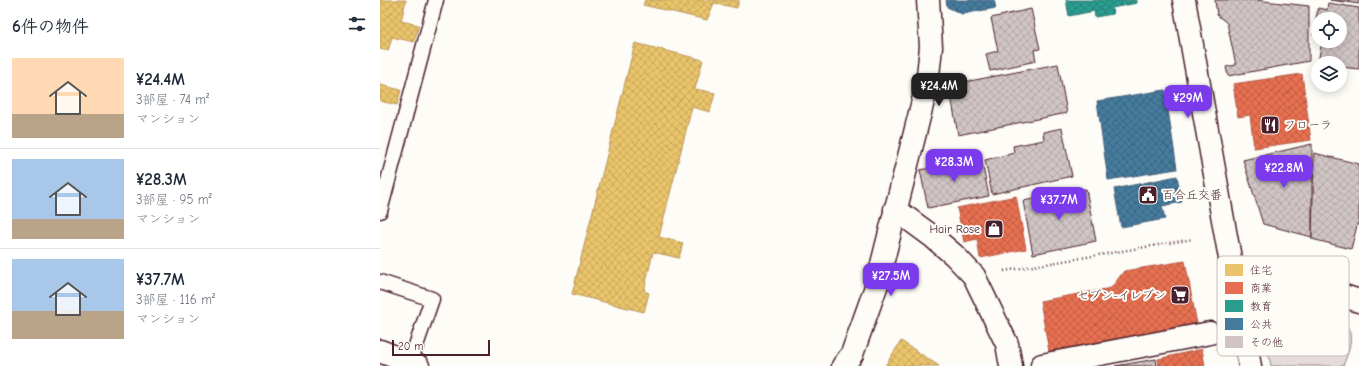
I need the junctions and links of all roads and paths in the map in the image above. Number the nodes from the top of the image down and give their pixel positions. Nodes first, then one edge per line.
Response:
1 (436, 0) edge
2 (928, 0) edge
3 (1184, 0) edge
4 (895, 209) junction
5 (380, 212) edge
6 (1193, 239) dead end
7 (1230, 256) edge
8 (974, 276) junction
9 (380, 282) edge
10 (1210, 333) dead end
11 (380, 351) edge
12 (1248, 356) edge
13 (414, 364) edge
14 (1042, 365) dead end
15 (843, 366) edge
16 (1011, 366) edge
17 (1250, 366) edge

1 - 5 lane
2 - 4 street
3 - 7 street
4 - 8 street
4 - 15 street
6 - 8 path
8 - 16 street
9 - 13 lane
10 - 14 street
11 - 13 street
12 - 17 street

